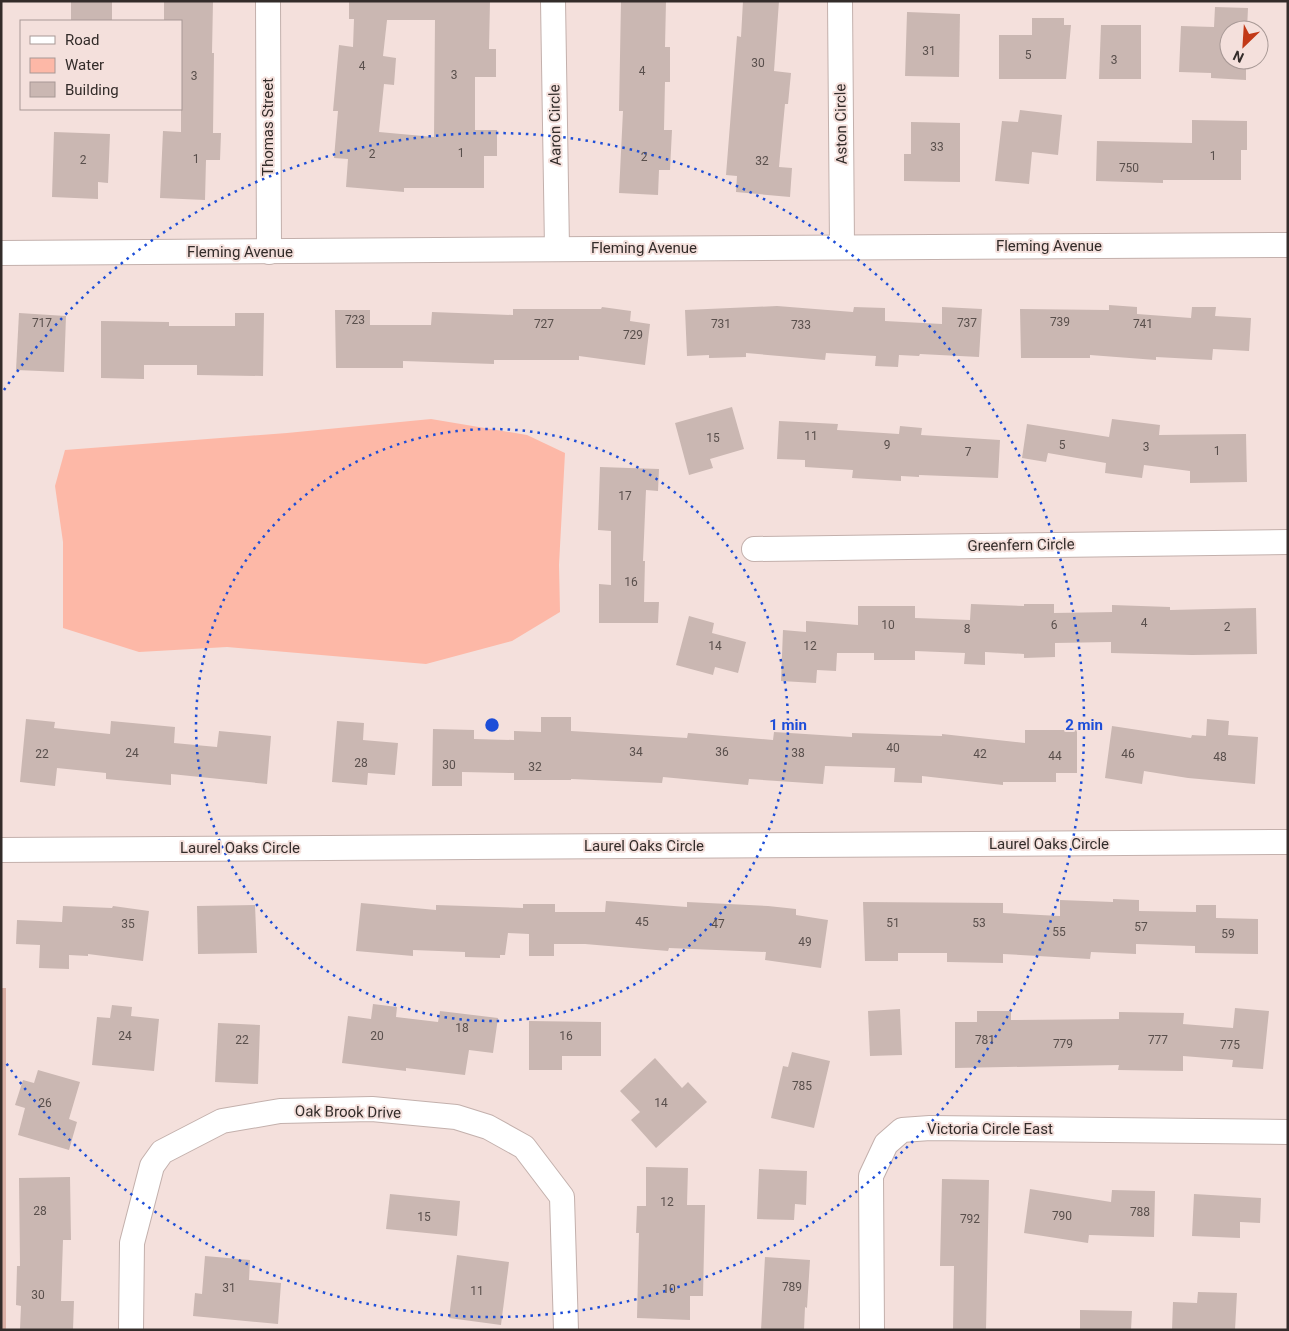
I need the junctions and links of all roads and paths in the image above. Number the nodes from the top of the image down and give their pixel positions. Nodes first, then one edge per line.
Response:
1 (268, 1) edge
2 (553, 1) edge
3 (840, 1) edge
4 (842, 246) junction
5 (1288, 246) edge
6 (557, 248) junction
7 (269, 252) junction
8 (1, 253) edge
9 (1288, 542) edge
10 (754, 548) dead end
11 (1288, 842) edge
12 (1, 850) edge
13 (1288, 1132) edge
14 (131, 1330) edge
15 (566, 1330) edge
16 (872, 1330) edge

1 - 7 street, Thomas Street
2 - 6 street, Aaron Circle
3 - 4 street, Aston Circle
4 - 5 street, Fleming Avenue
4 - 6 street, Fleming Avenue
6 - 7 street, Fleming Avenue
7 - 8 street, Fleming Avenue
9 - 10 street, Greenfern Circle
11 - 12 street, Laurel Oaks Circle
13 - 16 street, Victoria Circle East
14 - 15 street, Oak Brook Drive

